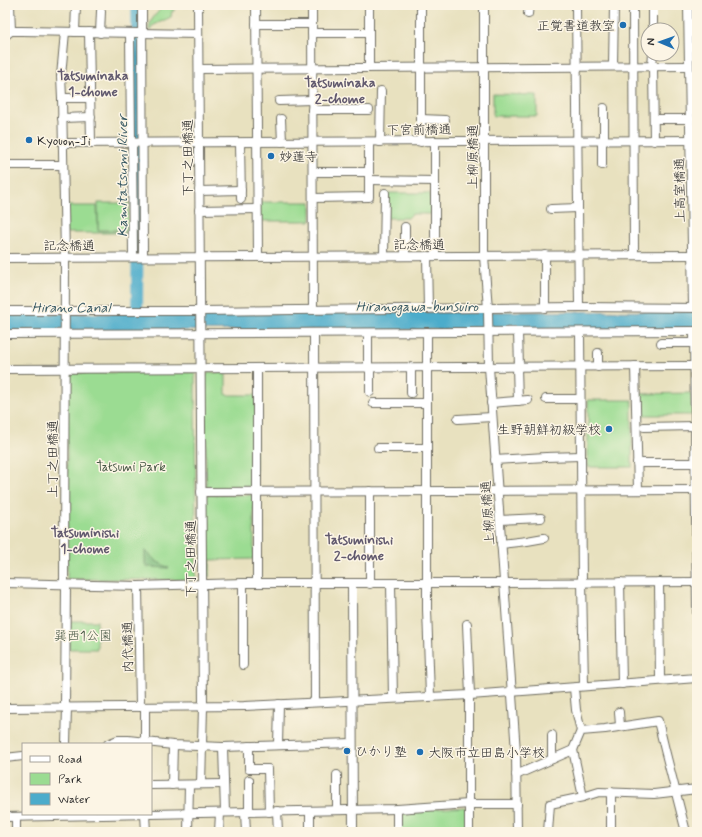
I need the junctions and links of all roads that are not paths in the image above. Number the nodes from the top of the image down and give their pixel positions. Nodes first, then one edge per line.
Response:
1 (10, 5) edge
2 (76, 5) edge
3 (142, 5) edge
4 (198, 5) edge
5 (256, 5) edge
6 (312, 5) edge
7 (369, 5) edge
8 (421, 5) edge
9 (484, 5) edge
10 (529, 5) edge
11 (576, 5) edge
12 (614, 5) edge
13 (632, 5) edge
14 (653, 5) edge
15 (688, 5) edge
16 (100, 11) dead end
17 (528, 14) dead end
18 (653, 22) edge
19 (256, 24) junction
20 (312, 28) junction
21 (65, 32) junction
22 (82, 32) junction
23 (100, 33) junction
24 (131, 33) junction
25 (141, 33) junction
26 (369, 33) junction
27 (8, 34) edge
28 (198, 34) junction
29 (653, 62) edge
30 (484, 66) junction
31 (577, 66) junction
32 (614, 66) junction
33 (632, 66) junction
34 (653, 66) junction
35 (421, 67) junction
36 (312, 68) junction
37 (369, 68) junction
38 (199, 69) junction
39 (256, 69) junction
40 (692, 70) edge
41 (381, 92) dead end
42 (62, 98) junction
43 (90, 98) junction
44 (312, 100) junction
45 (279, 101) dead end
46 (604, 108) dead end
47 (312, 110) junction
48 (369, 110) dead end
49 (91, 117) junction
50 (62, 118) junction
51 (281, 119) dead end
52 (421, 119) junction
53 (654, 119) junction
54 (690, 119) junction
55 (445, 120) dead end
56 (654, 140) junction
57 (435, 141) junction
58 (484, 141) junction
59 (578, 141) junction
60 (603, 141) junction
61 (634, 141) junction
62 (694, 141) edge
63 (256, 142) junction
64 (282, 142) junction
65 (312, 142) junction
66 (369, 142) junction
67 (380, 142) junction
68 (421, 142) junction
69 (63, 143) junction
70 (92, 143) junction
71 (136, 143) junction
72 (199, 143) junction
73 (240, 143) junction
74 (5, 165) edge
75 (63, 165) junction
76 (602, 165) dead end
77 (313, 172) junction
78 (369, 176) junction
79 (435, 181) junction
80 (694, 188) edge
81 (241, 190) junction
82 (199, 191) junction
83 (384, 194) dead end
84 (313, 198) junction
85 (241, 199) dead end
86 (578, 208) junction
87 (256, 209) junction
88 (551, 209) dead end
89 (199, 210) junction
90 (694, 218) edge
91 (405, 227) dead end
92 (545, 255) junction
93 (578, 255) junction
94 (634, 255) junction
95 (695, 255) edge
96 (258, 256) junction
97 (313, 256) junction
98 (384, 256) junction
99 (405, 256) junction
100 (431, 256) junction
101 (484, 256) junction
102 (138, 257) junction
103 (199, 257) junction
104 (5, 258) edge
105 (65, 258) junction
106 (579, 307) junction
107 (545, 308) junction
108 (695, 308) edge
109 (428, 309) junction
110 (488, 309) junction
111 (313, 310) junction
112 (5, 311) edge
113 (200, 311) junction
114 (64, 312) junction
115 (696, 331) edge
116 (368, 332) junction
117 (427, 332) junction
118 (488, 332) junction
119 (518, 332) junction
120 (580, 332) junction
121 (64, 333) junction
122 (200, 333) junction
123 (314, 333) junction
124 (5, 334) edge
125 (661, 343) dead end
126 (694, 343) junction
127 (598, 353) dead end
128 (635, 366) junction
129 (696, 366) edge
130 (489, 367) junction
131 (518, 367) junction
132 (580, 367) junction
133 (598, 367) junction
134 (200, 368) junction
135 (257, 368) junction
136 (369, 368) junction
137 (411, 368) junction
138 (427, 368) junction
139 (5, 369) edge
140 (64, 369) junction
141 (313, 369) junction
142 (370, 392) dead end
143 (411, 392) dead end
144 (546, 399) dead end
145 (580, 399) junction
146 (528, 400) dead end
147 (518, 401) junction
148 (373, 403) dead end
149 (427, 403) junction
150 (491, 403) junction
151 (492, 417) junction
152 (458, 419) dead end
153 (695, 426) junction
154 (644, 427) dead end
155 (378, 448) dead end
156 (427, 448) junction
157 (581, 456) junction
158 (495, 460) junction
159 (637, 463) junction
160 (696, 463) junction
161 (581, 490) junction
162 (638, 490) junction
163 (696, 490) edge
164 (370, 491) junction
165 (427, 491) junction
166 (498, 491) junction
167 (201, 492) junction
168 (257, 492) junction
169 (314, 492) junction
170 (541, 518) dead end
171 (500, 520) junction
172 (696, 535) edge
173 (544, 538) dead end
174 (501, 544) junction
175 (582, 582) junction
176 (620, 582) junction
177 (659, 582) junction
178 (697, 582) edge
179 (5, 583) edge
180 (244, 583) junction
181 (257, 583) junction
182 (504, 583) junction
183 (202, 584) junction
184 (315, 584) junction
185 (352, 584) junction
186 (370, 584) junction
187 (391, 584) junction
188 (427, 584) junction
189 (65, 585) junction
190 (138, 586) junction
191 (697, 614) edge
192 (467, 624) dead end
193 (243, 665) dead end
194 (697, 678) edge
195 (660, 680) junction
196 (622, 684) junction
197 (584, 686) junction
198 (574, 688) junction
199 (512, 691) junction
200 (469, 695) junction
201 (430, 696) junction
202 (393, 698) junction
203 (352, 700) junction
204 (315, 702) junction
205 (279, 704) junction
206 (66, 707) junction
207 (142, 707) junction
208 (203, 707) junction
209 (5, 708) edge
210 (619, 712) dead end
211 (620, 726) junction
212 (581, 731) junction
213 (552, 735) dead end
214 (352, 742) junction
215 (66, 743) edge
216 (110, 743) edge
217 (145, 743) edge
218 (152, 744) edge
219 (172, 745) junction
220 (203, 745) junction
221 (278, 745) junction
222 (249, 746) junction
223 (223, 747) junction
224 (573, 750) junction
225 (22, 756) edge
226 (5, 758) edge
227 (552, 759) junction
228 (337, 775) dead end
229 (516, 775) junction
230 (249, 780) dead end
231 (189, 784) junction
232 (201, 784) junction
233 (224, 784) junction
234 (152, 785) edge
235 (172, 785) junction
236 (697, 789) edge
237 (676, 791) junction
238 (611, 792) junction
239 (583, 797) junction
240 (469, 804) junction
241 (517, 804) junction
242 (397, 809) junction
243 (337, 810) junction
244 (352, 810) junction
245 (310, 811) junction
246 (247, 812) junction
247 (269, 812) junction
248 (277, 812) junction
249 (189, 813) junction
250 (222, 813) junction
251 (152, 814) edge
252 (32, 815) edge
253 (54, 815) edge
254 (98, 815) edge
255 (145, 815) edge
256 (5, 817) edge
257 (16, 817) junction
258 (16, 832) edge
259 (146, 832) edge
260 (188, 832) edge
261 (219, 832) edge
262 (246, 832) edge
263 (278, 832) edge
264 (310, 832) edge
265 (353, 832) edge
266 (397, 832) edge
267 (469, 832) edge
268 (517, 832) edge
269 (548, 832) edge
270 (611, 832) edge
271 (686, 832) edge

1 - 27 street
2 - 22 street
3 - 25 street
4 - 28 street, 下丁之田橋通
5 - 19 street
6 - 20 street
7 - 26 street
8 - 35 street
9 - 30 street, 上柳原橋通
10 - 17 street
11 - 31 street
12 - 32 street
13 - 33 street
14 - 18 street
15 - 40 street, 上高室橋通
16 - 23 street
19 - 20 street
19 - 39 street
20 - 26 street
20 - 36 street
21 - 22 street
21 - 27 street
21 - 42 street
22 - 23 street
22 - 43 street
23 - 24 street
24 - 25 street
24 - 71 street
25 - 28 street
25 - 71 street
26 - 37 street
28 - 38 street, 下丁之田橋通
29 - 34 street
30 - 31 street
30 - 35 street
30 - 58 street, 上柳原橋通
31 - 32 street
31 - 59 street
32 - 33 street
33 - 34 street
33 - 61 street
34 - 40 street
34 - 53 street
35 - 37 street
35 - 52 street
36 - 37 street
36 - 39 street
36 - 44 street
38 - 39 street
38 - 72 street, 下丁之田橋通
39 - 63 street
40 - 54 street, 上高室橋通
41 - 67 street
42 - 43 street
42 - 50 street
43 - 49 street
44 - 45 street
44 - 47 street
46 - 60 street
47 - 48 street
47 - 65 street
49 - 50 street
49 - 70 street
50 - 69 street
51 - 64 street
52 - 55 street
52 - 68 street
53 - 54 street
53 - 56 street
54 - 62 street, 上高室橋通
56 - 61 street, 下宮前橋通
56 - 62 street, 下宮前橋通
57 - 58 street, 下宮前橋通
57 - 68 street, 下宮前橋通
57 - 79 street
58 - 59 street, 下宮前橋通
58 - 101 street, 上柳原橋通
59 - 60 street, 下宮前橋通
59 - 86 street
60 - 61 street, 下宮前橋通
60 - 76 street
61 - 94 street
62 - 80 street, 上高室橋通
63 - 64 street, 下宮前橋通
63 - 73 street, 下宮前橋通
63 - 87 street
64 - 65 street, 下宮前橋通
65 - 66 street, 下宮前橋通
65 - 77 street
66 - 67 street, 下宮前橋通
66 - 78 street
67 - 68 street, 下宮前橋通
69 - 70 street, 下宮前橋通
69 - 75 street
70 - 71 street, 下宮前橋通
71 - 72 street, 下宮前橋通
71 - 102 street
72 - 73 street, 下宮前橋通
72 - 82 street, 下丁之田橋通
73 - 81 street
74 - 75 street
75 - 105 street
77 - 78 street
77 - 84 street
78 - 79 street
78 - 84 street
79 - 100 street
80 - 90 street, 上高室橋通
81 - 82 street
81 - 85 street
82 - 89 street, 下丁之田橋通
83 - 98 street
84 - 97 street
86 - 88 street
86 - 93 street
87 - 89 street
87 - 96 street
89 - 103 street, 下丁之田橋通
90 - 95 street, 上高室橋通
91 - 99 street
92 - 93 street, 記念橋通
92 - 101 street, 記念橋通
92 - 107 street
93 - 94 street, 記念橋通
93 - 106 street
94 - 95 street, 記念橋通
95 - 108 street, 上高室橋通
96 - 97 street, 記念橋通
96 - 103 street, 記念橋通
97 - 98 street, 記念橋通
97 - 111 street
98 - 99 street, 記念橋通
99 - 100 street, 記念橋通
100 - 101 street, 記念橋通
100 - 109 street
101 - 110 street, 上柳原橋通
102 - 103 street, 記念橋通
102 - 105 street, 記念橋通
103 - 113 street, 下丁之田橋通
104 - 105 street, 記念橋通
105 - 114 street
106 - 107 street
106 - 108 street
107 - 110 street
109 - 110 street
109 - 111 street
110 - 118 street, 上柳原橋通
111 - 113 street
112 - 114 street
113 - 114 street
113 - 122 street, 下丁之田橋通
114 - 121 street, 上丁之田橋通
115 - 120 street
115 - 126 street
116 - 117 street
116 - 123 street
116 - 136 street
117 - 118 street
117 - 138 street
118 - 119 street
118 - 130 street, 上柳原橋通
119 - 120 street
119 - 131 street
120 - 132 street
121 - 122 street
121 - 124 street
121 - 140 street, 上丁之田橋通
122 - 123 street
122 - 134 street, 下丁之田橋通
123 - 141 street
125 - 126 street
126 - 129 street
127 - 133 street
128 - 129 street
128 - 133 street
128 - 159 street
129 - 153 street
130 - 131 street
130 - 138 street
130 - 150 street, 上柳原橋通
131 - 132 street
131 - 147 street
132 - 133 street
132 - 145 street
134 - 135 street
134 - 140 street
134 - 167 street, 下丁之田橋通
135 - 141 street
135 - 168 street
136 - 137 street
136 - 141 street
136 - 142 street
137 - 138 street
137 - 143 street
138 - 149 street
139 - 140 street
140 - 189 street, 上丁之田橋通
141 - 169 street
144 - 145 street
145 - 157 street
146 - 147 street
147 - 150 street
148 - 149 street
149 - 156 street
150 - 151 street, 上柳原橋通
151 - 152 street
151 - 158 street, 上柳原橋通
153 - 154 street
153 - 160 street
155 - 156 street
156 - 165 street
157 - 158 street
157 - 161 street
158 - 166 street, 上柳原橋通
159 - 160 street
159 - 162 street
160 - 163 street
161 - 162 street
161 - 166 street
161 - 175 street
162 - 163 street
163 - 172 street
164 - 165 street
164 - 169 street
164 - 186 street
165 - 166 street
165 - 188 street
166 - 171 street, 上柳原橋通
167 - 168 street
167 - 183 street, 下丁之田橋通
168 - 169 street
168 - 181 street
169 - 184 street
170 - 171 street
171 - 174 street, 上柳原橋通
172 - 178 street
173 - 174 street
174 - 182 street, 上柳原橋通
175 - 176 street
175 - 182 street
175 - 197 street
176 - 177 street
176 - 196 street
177 - 178 street
177 - 195 street
178 - 191 street
179 - 189 street
180 - 181 street
180 - 183 street
180 - 193 street
181 - 184 street
182 - 188 street
182 - 199 street, 上柳原橋通
183 - 190 street
183 - 208 street, 下丁之田橋通
184 - 185 street
184 - 204 street
185 - 186 street
185 - 203 street
186 - 187 street
187 - 188 street
187 - 202 street
188 - 201 street
189 - 190 street
189 - 206 street, 上丁之田橋通
190 - 207 street, 内代橋通
192 - 200 street
194 - 195 street
195 - 196 street
196 - 197 street
197 - 198 street
198 - 199 street
198 - 212 street
199 - 200 street
199 - 229 street, 上柳原橋通
200 - 201 street
200 - 240 street
201 - 202 street
202 - 203 street
203 - 204 street
203 - 214 street
204 - 205 street
205 - 208 street
205 - 221 street
206 - 207 street
206 - 209 street
206 - 215 street, 上丁之田橋通
207 - 208 street
207 - 217 street, 内代橋通
208 - 220 street, 下丁之田橋通
210 - 211 street
211 - 212 street
211 - 237 street
212 - 224 street
213 - 227 street
214 - 221 street
214 - 244 street
216 - 217 street
218 - 219 street
219 - 220 street
219 - 235 street
220 - 223 street
220 - 232 street, 下丁之田橋通
221 - 222 street
222 - 223 street
222 - 247 street
223 - 233 street
224 - 227 street
224 - 239 street
225 - 226 street
227 - 229 street
228 - 243 street
229 - 241 street, 上柳原橋通
230 - 246 street
231 - 232 street
231 - 235 street
231 - 249 street
232 - 233 street
233 - 250 street
234 - 235 street
236 - 237 street
237 - 238 street
237 - 271 street
238 - 239 street
238 - 270 street
239 - 269 street
240 - 241 street
240 - 242 street
240 - 267 street
241 - 268 street, 上柳原橋通
242 - 244 street
242 - 266 street
243 - 244 street
243 - 245 street
244 - 265 street
245 - 248 street
245 - 264 street
246 - 247 street
246 - 250 street
246 - 262 street
247 - 248 street
248 - 263 street
249 - 250 street
249 - 251 street
249 - 260 street
250 - 261 street
252 - 253 street
252 - 257 street
253 - 254 street
255 - 259 street
256 - 257 street
257 - 258 street

